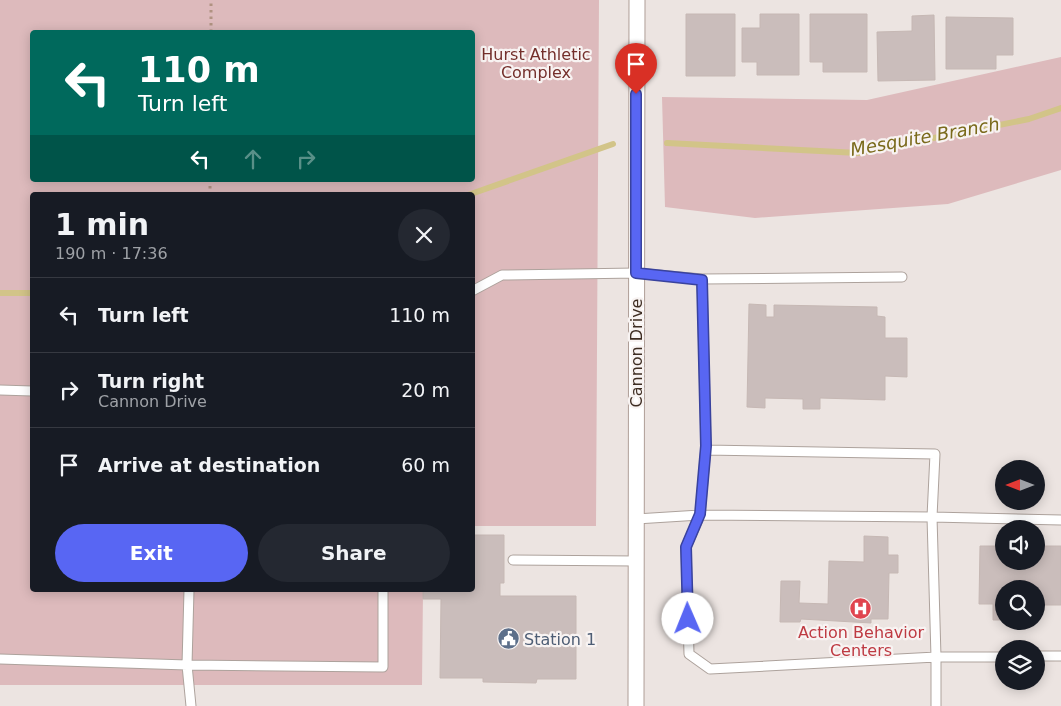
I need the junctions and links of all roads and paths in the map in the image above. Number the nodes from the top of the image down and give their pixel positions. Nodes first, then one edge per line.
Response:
1 (212, 0) edge
2 (636, 0) edge
3 (211, 30) edge
4 (636, 273) junction
5 (902, 277) dead end
6 (702, 280) junction
7 (475, 289) edge
8 (0, 390) edge
9 (30, 390) edge
10 (706, 450) junction
11 (700, 514) junction
12 (932, 517) junction
13 (636, 519) junction
14 (1061, 520) edge
15 (513, 560) dead end
16 (636, 560) junction
17 (189, 592) edge
18 (383, 592) edge
19 (1045, 656) edge
20 (1061, 656) edge
21 (936, 657) junction
22 (995, 657) edge
23 (0, 659) edge
24 (188, 664) junction
25 (191, 706) edge
26 (636, 706) edge
27 (936, 706) edge

1 - 3 path
2 - 4 street, Cannon Drive
4 - 6 lane
4 - 7 lane
4 - 13 street, Cannon Drive
5 - 6 lane
6 - 10 lane
8 - 9 lane
10 - 11 lane
10 - 12 lane
11 - 12 lane
11 - 13 lane
11 - 21 lane
12 - 14 lane
12 - 21 lane
13 - 16 street, Cannon Drive
15 - 16 lane
16 - 26 street, Cannon Drive
17 - 24 lane
18 - 24 lane
19 - 20 lane
21 - 22 lane
21 - 27 lane
23 - 24 lane
24 - 25 lane

